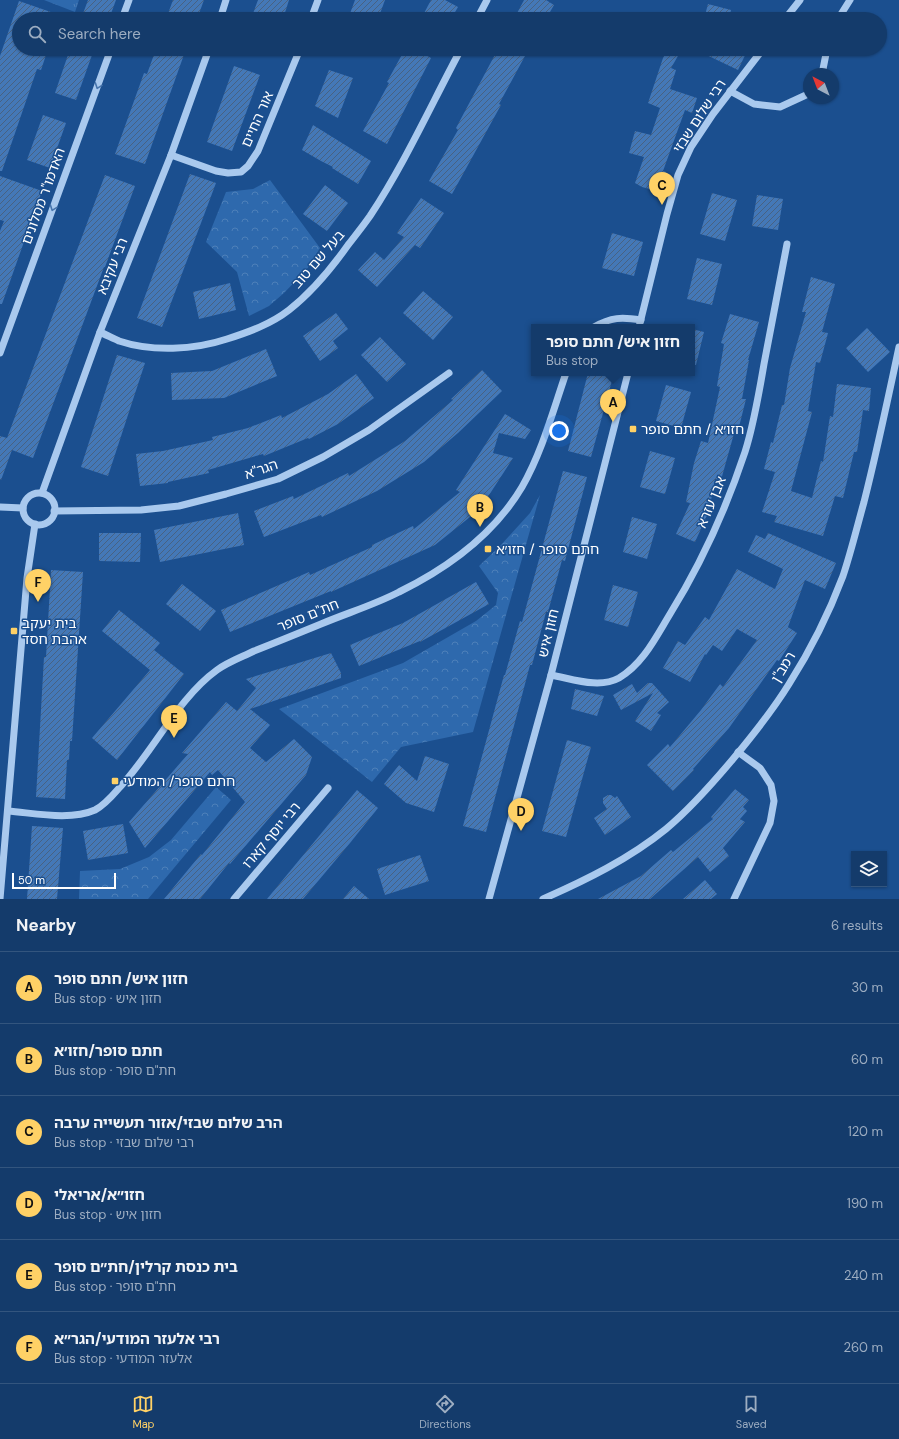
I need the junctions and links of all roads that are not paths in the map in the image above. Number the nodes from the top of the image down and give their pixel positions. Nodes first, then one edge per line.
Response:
1 (129, 0) edge
2 (226, 0) edge
3 (318, 0) edge
4 (488, 0) edge
5 (800, 0) edge
6 (850, 0) edge
7 (125, 12) edge
8 (222, 12) edge
9 (314, 12) edge
10 (481, 12) edge
11 (791, 12) edge
12 (842, 12) edge
13 (108, 56) edge
14 (206, 56) edge
15 (297, 56) edge
16 (457, 56) edge
17 (757, 56) edge
18 (826, 56) edge
19 (823, 68) edge
20 (730, 91) junction
21 (803, 96) edge
22 (171, 155) junction
23 (787, 244) dead end
24 (599, 324) edge
25 (640, 324) edge
26 (100, 332) junction
27 (899, 347) edge
28 (0, 353) edge
29 (449, 373) dead end
30 (565, 376) edge
31 (627, 376) edge
32 (42, 493) junction
33 (0, 508) edge
34 (23, 508) junction
35 (54, 511) junction
36 (35, 524) junction
37 (551, 675) junction
38 (738, 752) junction
39 (328, 788) dead end
40 (8, 811) junction
41 (0, 899) edge
42 (234, 899) edge
43 (489, 899) edge
44 (543, 899) edge
45 (734, 899) edge

1 - 7 street
2 - 8 street
3 - 9 street
4 - 10 street
5 - 11 street
6 - 12 street
13 -> 28 street, האדמו"ר מסלונים
14 - 22 street, רבי עקיבא
15 - 22 street, אור החיים
16 - 26 street, בעל שם טוב
17 - 20 street, רבי שלום שבזי
18 - 19 street
20 - 21 street
20 - 25 street, רבי שלום שבזי
22 - 26 street, רבי עקיבא
23 - 37 street, אבן עזרא
24 - 25 street
26 - 32 street, רבי עקיבא
27 - 38 street, רמב"ן
29 - 35 street, הגר"א
30 - 40 street, חת"ם סופר
31 - 37 street, חזון איש
32 - 34 street
32 - 35 street
33 - 34 street
34 - 36 street
35 - 36 street
36 - 40 street
37 - 43 street, חזון איש
38 - 44 street, רמב"ן
38 - 45 street
39 - 42 street, רבי יוסף קארו
40 - 41 street

